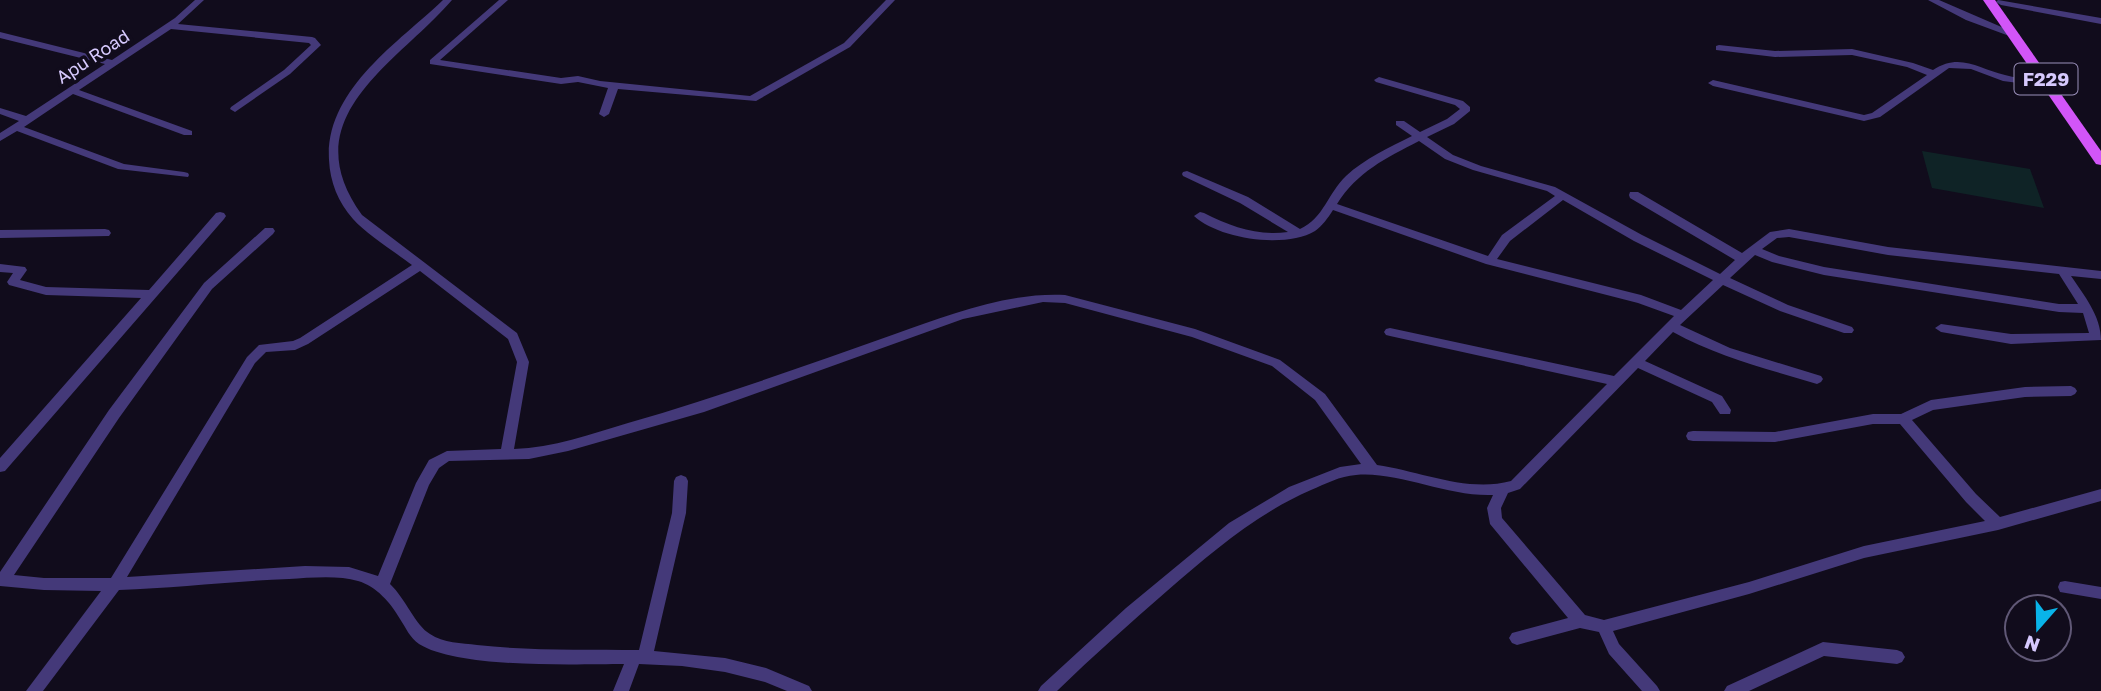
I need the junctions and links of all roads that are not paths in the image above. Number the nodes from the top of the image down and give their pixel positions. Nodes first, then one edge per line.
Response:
1 (200, 0) edge
2 (448, 0) edge
3 (504, 0) edge
4 (891, 0) edge
5 (1932, 0) edge
6 (1997, 1) edge
7 (2101, 21) edge
8 (169, 26) junction
9 (0, 35) edge
10 (2015, 35) junction
11 (1719, 48) dead end
12 (113, 63) junction
13 (1934, 74) junction
14 (1378, 80) dead end
15 (1713, 83) dead end
16 (2049, 84) junction
17 (614, 85) junction
18 (71, 90) junction
19 (235, 109) dead end
20 (0, 111) edge
21 (604, 114) dead end
22 (27, 120) junction
23 (1400, 123) dead end
24 (15, 127) junction
25 (188, 133) dead end
26 (1420, 136) junction
27 (0, 138) edge
28 (2101, 142) edge
29 (2101, 161) edge
30 (1187, 174) dead end
31 (184, 175) dead end
32 (1563, 195) junction
33 (1634, 195) dead end
34 (1329, 205) junction
35 (220, 216) dead end
36 (1200, 216) dead end
37 (269, 231) dead end
38 (105, 233) dead end
39 (1299, 233) junction
40 (0, 234) edge
41 (1748, 254) junction
42 (1490, 261) junction
43 (420, 265) junction
44 (0, 268) edge
45 (2063, 272) junction
46 (2101, 275) edge
47 (1721, 279) junction
48 (152, 294) junction
49 (2087, 309) junction
50 (1683, 315) junction
51 (1674, 327) junction
52 (1941, 328) dead end
53 (1848, 330) dead end
54 (1390, 332) dead end
55 (1637, 363) junction
56 (1817, 379) dead end
57 (1618, 382) junction
58 (2071, 391) dead end
59 (1724, 410) dead end
60 (1903, 419) junction
61 (1693, 436) dead end
62 (507, 454) junction
63 (0, 467) edge
64 (1373, 470) junction
65 (681, 481) dead end
66 (1502, 490) junction
67 (2101, 495) edge
68 (1998, 524) junction
69 (2, 580) edge
70 (114, 585) junction
71 (382, 585) junction
72 (2065, 587) dead end
73 (2101, 593) edge
74 (1580, 621) junction
75 (1604, 627) junction
76 (1517, 638) dead end
77 (1897, 657) dead end
78 (640, 659) junction
79 (801, 690) edge
80 (34, 691) edge
81 (621, 691) edge
82 (1046, 691) edge
83 (1652, 691) edge
84 (1732, 691) edge

1 - 8 street, Apu Road
2 - 43 street
3 - 17 street
4 - 17 street
5 - 10 street
6 - 7 street
6 - 10 main road, F229
6 - 28 main road, F229
8 - 12 street, Apu Road
8 - 19 street
9 - 12 street
10 - 16 main road, F229
11 - 13 street
12 - 18 street, Apu Road
13 - 15 street
13 - 16 street
14 - 26 street
16 - 29 main road, F229
17 - 21 street
18 - 22 street, Apu Road
18 - 25 street
20 - 22 street
22 - 24 street, Apu Road
23 - 26 street
24 - 27 street, Apu Road
24 - 31 street
26 - 32 street
26 - 34 street
30 - 39 street
32 - 42 street
32 - 47 street
33 - 41 street
34 - 39 street
34 - 42 street
35 - 48 street
36 - 39 street
37 - 69 street
38 - 40 street
41 - 45 street
41 - 47 street
41 - 49 street
42 - 50 street
43 - 62 street
43 - 70 street
44 - 48 street
45 - 46 street
45 - 49 street
47 - 50 street
47 - 53 street
48 - 63 street
49 - 52 street
50 - 51 street
51 - 55 street
51 - 56 street
54 - 57 street
55 - 57 street
55 - 59 street
57 - 66 street
58 - 60 street
60 - 61 street
60 - 68 street
62 - 64 street
62 - 71 street
64 - 66 street
64 - 82 street
65 - 78 street
66 - 74 street
67 - 68 street
68 - 75 street
69 - 70 street
70 - 71 street
70 - 80 street
71 - 78 street
72 - 73 street
74 - 75 street
74 - 76 street
75 - 83 street
77 - 84 street
78 - 79 street
78 - 81 street

